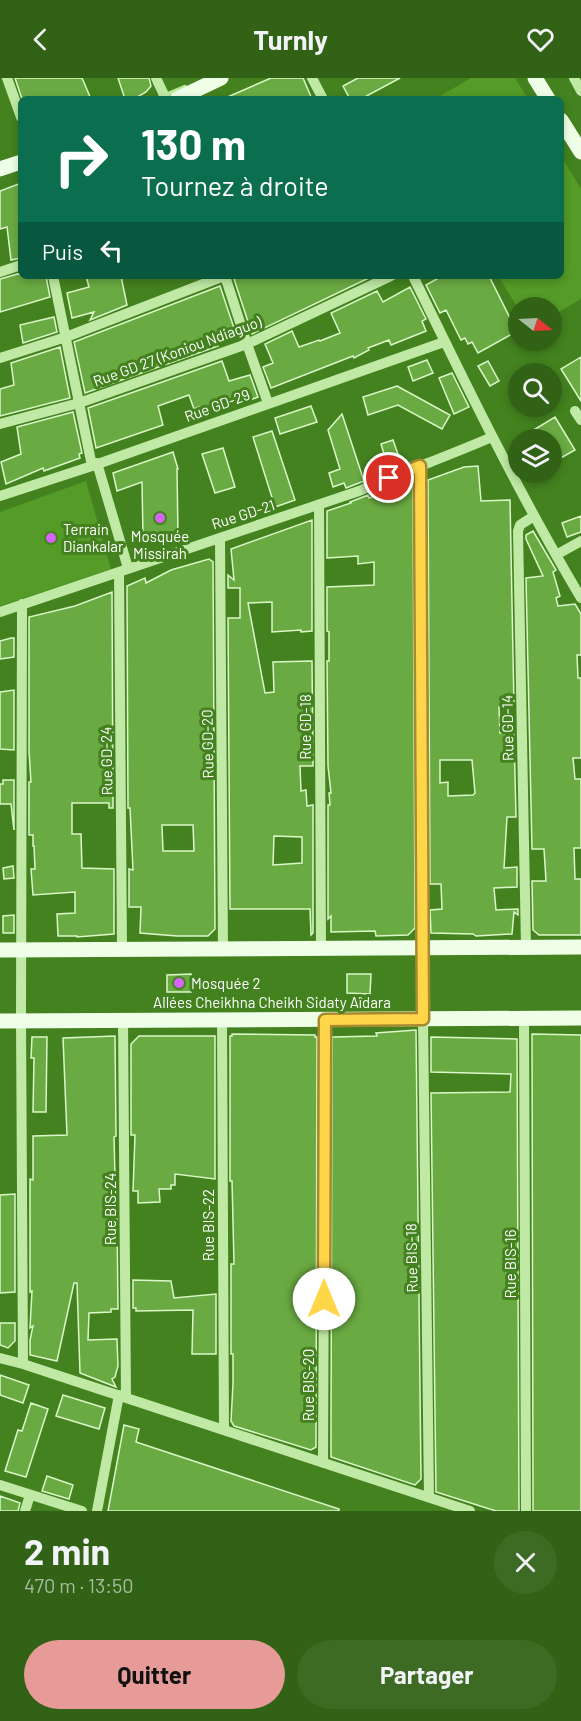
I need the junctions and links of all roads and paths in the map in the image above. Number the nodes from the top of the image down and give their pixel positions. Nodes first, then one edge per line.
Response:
1 (7, 78) edge
2 (156, 78) edge
3 (221, 78) edge
4 (312, 78) edge
5 (535, 78) edge
6 (574, 78) edge
7 (581, 91) edge
8 (165, 96) edge
9 (183, 96) edge
10 (321, 96) edge
11 (546, 96) edge
12 (18, 109) edge
13 (564, 125) edge
14 (581, 152) edge
15 (18, 163) edge
16 (0, 169) edge
17 (18, 266) edge
18 (0, 272) edge
19 (54, 279) edge
20 (217, 279) edge
21 (226, 279) edge
22 (385, 279) edge
23 (414, 279) edge
24 (66, 337) junction
25 (444, 342) junction
26 (247, 344) junction
27 (0, 358) edge
28 (79, 403) junction
29 (268, 403) junction
30 (0, 424) edge
31 (492, 437) junction
32 (94, 464) junction
33 (420, 466) junction
34 (0, 496) edge
35 (319, 505) junction
36 (534, 516) junction
37 (220, 538) junction
38 (581, 542) edge
39 (556, 555) junction
40 (123, 570) junction
41 (581, 598) edge
42 (22, 604) junction
43 (0, 612) edge
44 (526, 947) junction
45 (581, 947) edge
46 (321, 948) junction
47 (122, 949) junction
48 (223, 949) junction
49 (0, 950) edge
50 (423, 951) junction
51 (21, 955) junction
52 (423, 1012) junction
53 (21, 1014) junction
54 (524, 1017) junction
55 (581, 1018) edge
56 (222, 1020) junction
57 (325, 1020) junction
58 (0, 1021) edge
59 (123, 1021) junction
60 (0, 1358) edge
61 (23, 1364) junction
62 (123, 1396) junction
63 (225, 1430) junction
64 (323, 1462) junction
65 (0, 1485) edge
66 (30, 1495) junction
67 (429, 1497) junction
68 (25, 1511) edge
69 (82, 1511) edge
70 (97, 1511) edge
71 (470, 1511) edge
72 (526, 1511) edge

1 - 12 street
2 - 8 street
3 - 9 main road
4 - 10 street
5 - 11 main road
6 - 7 street
13 - 14 main road
15 - 16 main road
17 - 18 street
19 - 24 street, Rue GD-24
20 - 24 street
21 - 26 street
22 - 26 street, Rue GD 27 (Koniou Ndiaguo)
23 - 25 street
24 - 27 street
24 - 28 street, Rue GD-24
25 - 29 street, Rue GD-29
25 - 31 street
26 - 28 street, Rue GD 27 (Koniou Ndiaguo)
26 - 29 street
28 - 30 street, Rue GD 27 (Koniou Ndiaguo)
28 - 32 street, Rue GD-24
29 - 32 street, Rue GD-29
31 - 33 street, Rue GD-21
31 - 36 street
32 - 34 street, Rue GD-29
32 - 40 street, Rue GD-24
33 - 35 street, Rue GD-21
33 - 50 street, Rue BIS-18
35 - 37 street, Rue GD-21
35 - 46 street, Rue GD-18
36 - 39 street
36 - 44 street, Rue GD-14
37 - 40 street, Rue GD-21
37 - 48 street, Rue GD-20
38 - 39 street
39 - 41 street
40 - 42 street, Rue GD-21
40 - 47 street, Rue GD-24
42 - 43 street, Rue GD-21
42 - 51 street
44 - 45 main road
44 - 50 main road
46 - 48 main road
46 - 50 main road
47 - 48 main road
47 - 51 main road
49 - 51 main road
50 - 52 street, Rue BIS-18
51 - 53 street
52 - 54 main road, Allées Cheikhna Cheikh Sidaty Aîdara
52 - 57 main road, Allées Cheikhna Cheikh Sidaty Aîdara
52 - 67 street, Rue BIS-18
53 - 58 main road, Allées Cheikhna Cheikh Sidaty Aîdara
53 - 59 main road, Allées Cheikhna Cheikh Sidaty Aîdara
53 - 61 street
54 - 55 main road, Allées Cheikhna Cheikh Sidaty Aîdara
54 - 72 street, Rue BIS-16
56 - 57 main road, Allées Cheikhna Cheikh Sidaty Aîdara
56 - 59 main road, Allées Cheikhna Cheikh Sidaty Aîdara
56 - 63 street, Rue BIS-22
57 - 64 street, Rue BIS-20
59 - 62 street, Rue BIS-24
60 - 61 street
61 - 62 street
62 - 63 street
62 - 70 street, Rue BIS-24
63 - 64 street
64 - 67 street
65 - 66 street
66 - 68 street
66 - 69 street
67 - 71 street

